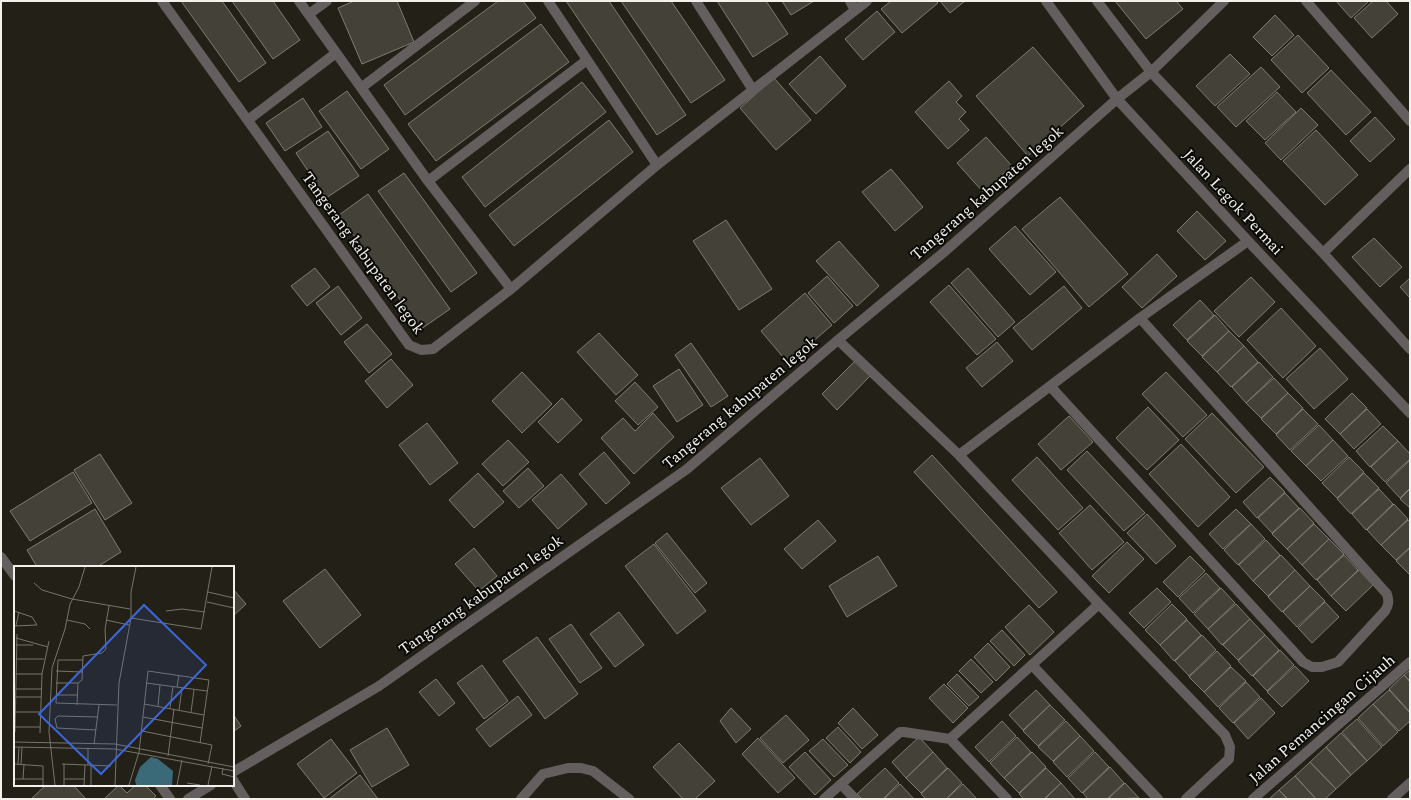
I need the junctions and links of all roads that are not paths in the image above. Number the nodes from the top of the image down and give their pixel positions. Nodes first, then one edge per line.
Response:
1 (162, 1) edge
2 (299, 1) edge
3 (327, 1) edge
4 (475, 1) edge
5 (548, 1) edge
6 (696, 1) edge
7 (850, 1) edge
8 (867, 1) edge
9 (1046, 1) edge
10 (1097, 1) edge
11 (1224, 1) edge
12 (1306, 1) edge
13 (855, 10) junction
14 (309, 14) junction
15 (336, 53) junction
16 (587, 60) junction
17 (1151, 72) junction
18 (361, 88) junction
19 (753, 90) junction
20 (1117, 99) junction
21 (248, 120) junction
22 (1410, 121) edge
23 (657, 165) junction
24 (1410, 169) edge
25 (428, 180) junction
26 (1248, 241) junction
27 (1323, 253) junction
28 (511, 289) junction
29 (1140, 318) junction
30 (838, 340) junction
31 (1410, 349) edge
32 (1050, 386) junction
33 (1410, 413) edge
34 (960, 455) junction
35 (1, 557) edge
36 (14, 575) edge
37 (1099, 604) junction
38 (1410, 662) edge
39 (1032, 665) junction
40 (950, 739) junction
41 (234, 771) edge
42 (234, 782) edge
43 (1410, 783) edge
44 (841, 784) junction
45 (161, 786) edge
46 (209, 786) edge
47 (170, 799) edge
48 (188, 799) edge
49 (245, 799) edge
50 (521, 799) edge
51 (629, 799) edge
52 (824, 799) edge
53 (855, 799) edge
54 (1007, 799) edge
55 (1158, 799) edge
56 (1186, 799) edge
57 (1253, 799) edge
58 (1392, 799) edge

1 - 21 street, Tangerang kabupaten legok
2 - 14 street
3 - 14 street
4 - 18 street
5 - 16 street
6 - 19 street
7 - 13 street
8 - 13 street, Tangerang kabupaten legok
9 - 20 street, Jalan Legok Permai
10 - 17 street, Jalan Legok Permai
11 - 17 street, Tangerang kabupaten legok
12 - 22 street
13 - 19 street, Tangerang kabupaten legok
14 - 15 street
15 - 18 street
15 - 21 street
16 - 23 street
16 - 25 street
17 - 20 street, Tangerang kabupaten legok
17 - 27 street, Jalan Legok Permai
18 - 25 street
19 - 23 street, Tangerang kabupaten legok
20 - 26 street, Jalan Legok Permai
20 - 30 street, Tangerang kabupaten legok
21 - 28 street, Tangerang kabupaten legok
23 - 28 street, Tangerang kabupaten legok
24 - 27 street
25 - 28 street
26 - 29 street
26 - 33 street, Jalan Legok Permai
27 - 31 street, Jalan Legok Permai
29 - 32 street
29 - 32 street
30 - 34 street
30 - 41 street, Tangerang kabupaten legok
32 - 34 street
34 - 37 street
35 - 36 street
37 - 39 street
37 - 56 street
38 - 57 street, Jalan Pemancingan Cijauh
39 - 40 street
39 - 55 street
40 - 44 street
40 - 54 street
42 - 49 street
43 - 58 street
44 - 52 street
44 - 53 street
45 - 47 street
46 - 48 street
50 - 51 street

